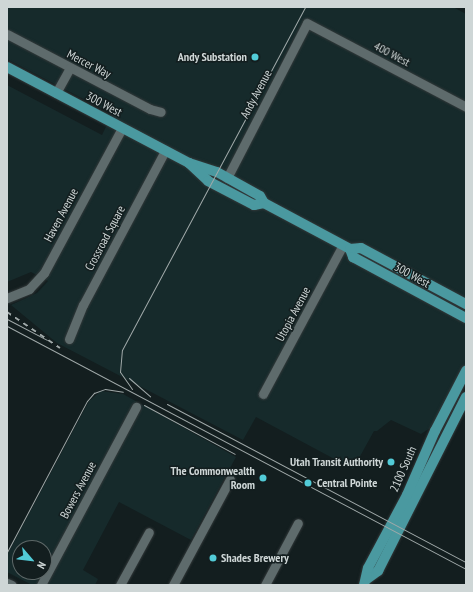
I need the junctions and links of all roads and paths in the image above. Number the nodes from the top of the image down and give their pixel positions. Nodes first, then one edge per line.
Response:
1 (307, 23) joint
2 (7, 34) edge
3 (7, 67) edge
4 (70, 68) junction
5 (56, 93) junction
6 (466, 107) edge
7 (161, 112) dead end
8 (122, 128) junction
9 (165, 151) junction
10 (189, 163) junction
11 (227, 178) junction
12 (264, 204) junction
13 (346, 247) junction
14 (7, 298) edge
15 (466, 304) edge
16 (466, 318) edge
17 (69, 339) dead end
18 (466, 371) edge
19 (263, 394) dead end
20 (466, 397) edge
21 (136, 407) dead end
22 (230, 479) dead end
23 (298, 523) dead end
24 (149, 532) dead end
25 (7, 582) edge
26 (365, 582) edge
27 (12, 585) edge
28 (41, 585) edge
29 (120, 585) edge
30 (174, 585) edge
31 (266, 585) edge

1 - 6 street, 400 West
1 - 11 street, Andy Avenue
2 - 4 street, Mercer Way
3 - 5 main road, 300 West
4 - 5 street
4 - 7 street, Mercer Way
5 - 8 main road, 300 West
8 - 9 main road, 300 West
8 - 14 street, Haven Avenue
9 - 10 main road, 300 West
9 - 17 street, Crossroad Square
10 - 11 main road, 300 West
10 - 12 main road, 300 West
11 - 12 main road, 300 West
12 - 13 main road, 300 West
13 - 15 main road, 300 West
13 - 16 main road, 300 West
13 - 19 street, Utopia Avenue
18 - 26 main road, 2100 South
20 - 26 main road, 2100 South
21 - 28 street, Bowers Avenue
22 - 30 street
23 - 31 street
24 - 29 street
25 - 27 street

